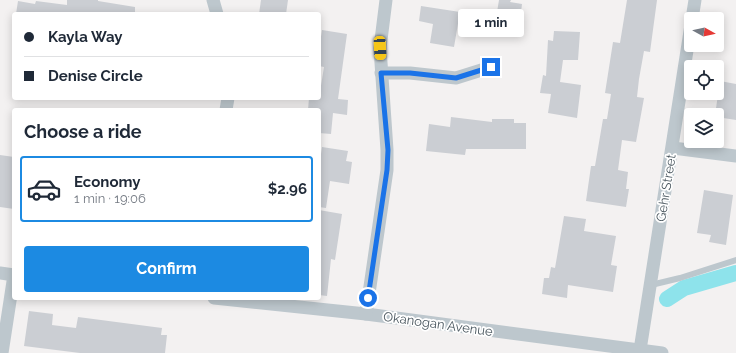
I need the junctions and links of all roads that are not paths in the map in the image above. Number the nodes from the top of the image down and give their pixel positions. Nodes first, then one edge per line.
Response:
1 (213, 0) edge
2 (386, 0) edge
3 (695, 0) edge
4 (216, 12) edge
5 (693, 12) edge
6 (687, 52) edge
7 (491, 67) dead end
8 (381, 73) junction
9 (673, 148) junction
10 (736, 156) edge
11 (736, 260) edge
12 (0, 273) edge
13 (12, 275) edge
14 (651, 285) junction
15 (12, 288) edge
16 (233, 300) edge
17 (366, 314) junction
18 (640, 350) junction
19 (2, 353) edge
20 (662, 353) edge

1 - 4 street
2 - 8 street
3 - 5 street
6 - 9 street, Gehr Street
7 - 8 street
8 - 17 street
9 - 10 street
9 - 14 street, Gehr Street
11 - 14 lane
12 - 13 street
14 - 18 street, Gehr Street
15 - 19 street
16 - 17 street, Okanogan Avenue
17 - 18 street, Okanogan Avenue
18 - 20 street, Okanogan Avenue

